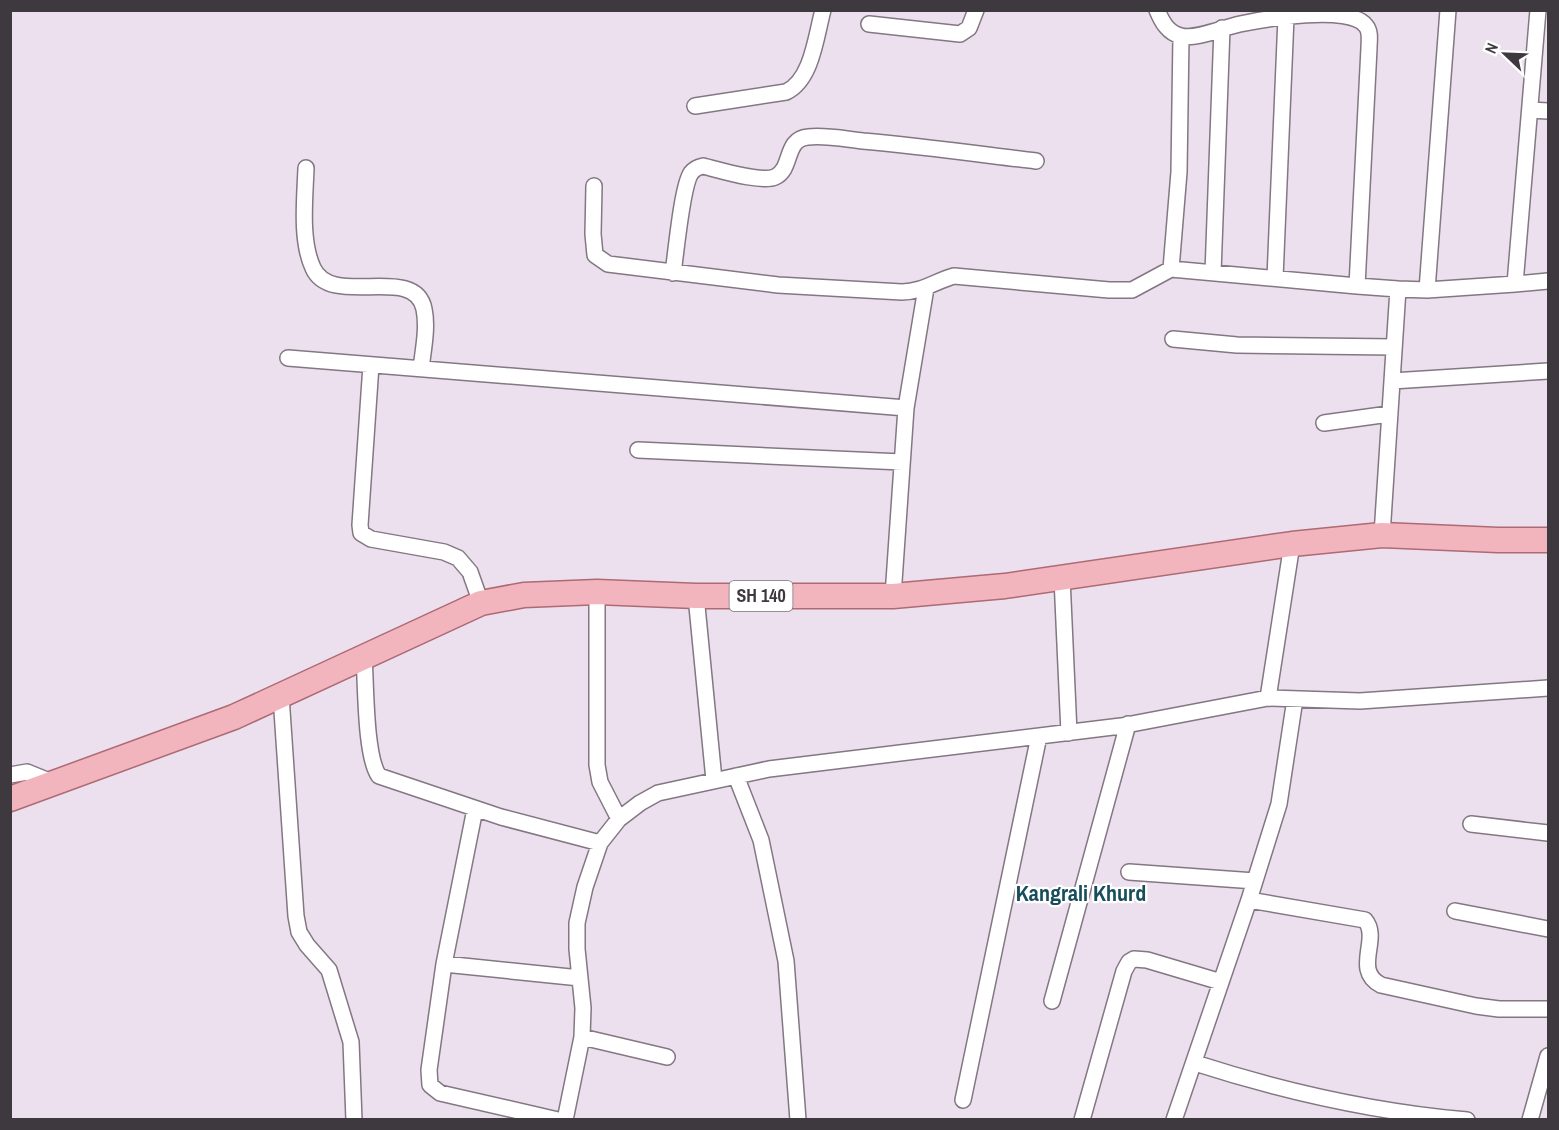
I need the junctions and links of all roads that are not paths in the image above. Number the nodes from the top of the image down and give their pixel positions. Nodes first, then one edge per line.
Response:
1 (823, 10) edge
2 (976, 10) edge
3 (1157, 10) edge
4 (1448, 10) edge
5 (1538, 10) edge
6 (1286, 17) junction
7 (1368, 18) edge
8 (869, 24) dead end
9 (1222, 28) junction
10 (1181, 36) junction
11 (695, 106) dead end
12 (1530, 110) junction
13 (1548, 111) edge
14 (1036, 161) dead end
15 (306, 168) dead end
16 (594, 186) dead end
17 (1171, 269) junction
18 (672, 273) junction
19 (1213, 273) junction
20 (1275, 278) junction
21 (1548, 281) edge
22 (1515, 284) junction
23 (1357, 286) junction
24 (926, 288) junction
25 (1398, 290) junction
26 (1427, 290) junction
27 (1173, 339) dead end
28 (1394, 346) junction
29 (288, 358) dead end
30 (371, 365) junction
31 (421, 369) junction
32 (1548, 371) edge
33 (1392, 381) junction
34 (906, 408) junction
35 (1389, 414) junction
36 (1324, 423) dead end
37 (638, 450) dead end
38 (902, 462) junction
39 (1382, 535) junction
40 (1548, 540) edge
41 (1292, 544) junction
42 (1062, 578) junction
43 (597, 592) junction
44 (696, 596) junction
45 (893, 596) junction
46 (481, 603) junction
47 (364, 657) junction
48 (1548, 688) edge
49 (280, 696) junction
50 (1268, 698) junction
51 (1295, 699) junction
52 (1128, 724) junction
53 (1069, 733) junction
54 (1039, 736) junction
55 (10, 775) edge
56 (736, 776) junction
57 (714, 780) junction
58 (54, 783) junction
59 (10, 799) edge
60 (475, 809) junction
61 (619, 819) junction
62 (1470, 825) dead end
63 (1548, 833) edge
64 (600, 843) junction
65 (1129, 872) dead end
66 (1255, 881) junction
67 (1249, 900) junction
68 (1455, 911) dead end
69 (1548, 929) edge
70 (444, 964) junction
71 (580, 978) junction
72 (1221, 982) junction
73 (1052, 1001) dead end
74 (1548, 1009) edge
75 (582, 1037) junction
76 (1548, 1056) edge
77 (667, 1057) dead end
78 (1195, 1063) junction
79 (963, 1100) dead end
80 (354, 1119) edge
81 (558, 1119) edge
82 (565, 1119) edge
83 (798, 1119) edge
84 (1082, 1119) edge
85 (1174, 1119) edge
86 (1467, 1119) edge
87 (1530, 1119) edge

1 - 11 street
2 - 8 street
3 - 10 street
4 - 26 street
5 - 12 street
6 - 7 street
6 - 9 street
6 - 20 street
7 - 23 street
9 - 10 street
9 - 19 street
10 - 17 street
12 - 13 street
12 - 22 street
14 - 18 street
15 - 31 street
16 - 18 street
17 - 19 street
17 - 24 street
18 - 24 street
19 - 20 street
20 - 23 street
21 - 22 street
22 - 26 street
23 - 25 street
24 - 34 street
25 - 26 street
25 - 28 street
27 - 28 street
28 - 33 street
29 - 30 street
30 - 31 street
30 - 46 street
31 - 34 street
32 - 33 street
33 - 35 street
34 - 38 street
35 - 36 street
35 - 39 street
37 - 38 street
38 - 45 street
39 - 40 main road, SH 140
39 - 41 main road, SH 140
41 - 42 main road, SH 140
41 - 50 street
42 - 45 main road, SH 140
42 - 53 street
43 - 44 main road, SH 140
43 - 46 main road, SH 140
43 - 61 street
44 - 45 main road, SH 140
44 - 57 street
46 - 47 main road, SH 140
47 - 49 main road, SH 140
47 - 60 street
48 - 51 street
49 - 58 main road, SH 140
49 - 80 street
50 - 51 street
50 - 52 street
51 - 66 street
52 - 53 street
52 - 73 street
53 - 54 street
54 - 56 street
54 - 79 street
55 - 58 street
56 - 57 street
56 - 83 street
57 - 61 street
58 - 59 main road, SH 140
60 - 64 street
60 - 70 street
61 - 64 street
62 - 63 street
64 - 71 street
65 - 66 street
66 - 67 street
67 - 72 street
67 - 74 street
68 - 69 street
70 - 71 street
70 - 81 street
71 - 75 street
72 - 78 street
72 - 84 street
75 - 77 street
75 - 82 street
76 - 87 street
78 - 85 street
78 - 86 street

